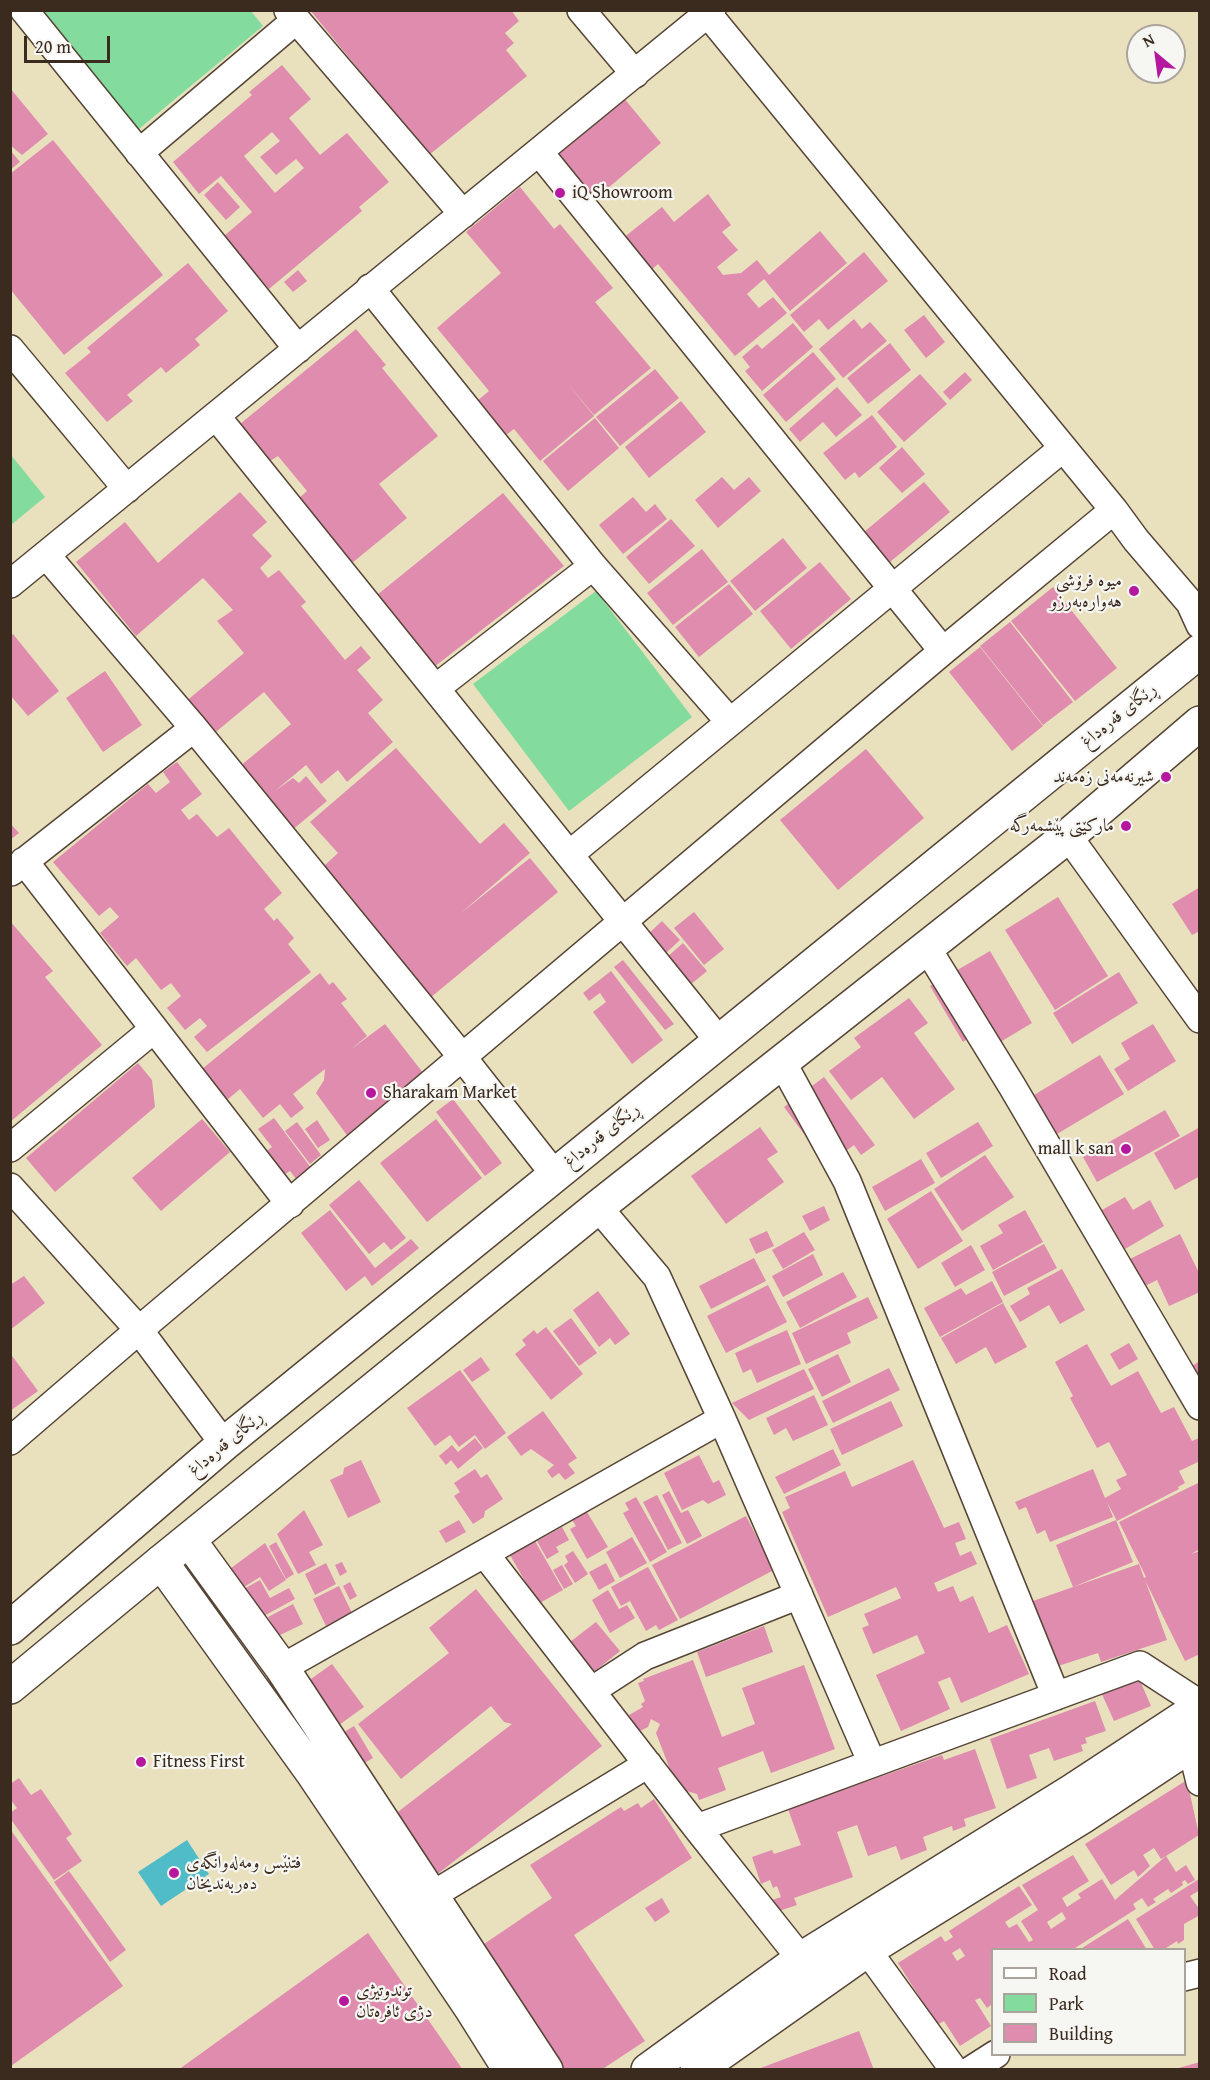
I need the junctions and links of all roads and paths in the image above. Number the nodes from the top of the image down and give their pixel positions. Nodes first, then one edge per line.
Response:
1 (24, 10) edge
2 (581, 10) edge
3 (710, 12) edge
4 (292, 15) edge
5 (635, 74) junction
6 (539, 152) junction
7 (139, 153) junction
8 (463, 214) junction
9 (370, 288) junction
10 (298, 349) junction
11 (10, 350) edge
12 (216, 416) junction
13 (1063, 448) junction
14 (127, 489) junction
15 (1114, 510) junction
16 (46, 555) junction
17 (593, 566) junction
18 (10, 584) edge
19 (892, 588) junction
20 (1196, 612) edge
21 (943, 651) junction
22 (1200, 651) edge
23 (436, 688) junction
24 (730, 722) junction
25 (1200, 723) edge
26 (194, 728) junction
27 (1068, 836) junction
28 (570, 854) junction
29 (17, 867) edge
30 (625, 922) junction
31 (927, 948) junction
32 (1200, 1019) edge
33 (153, 1029) junction
34 (719, 1041) junction
35 (463, 1058) junction
36 (782, 1062) junction
37 (10, 1148) edge
38 (555, 1175) junction
39 (10, 1187) edge
40 (290, 1204) junction
41 (598, 1207) junction
42 (139, 1330) junction
43 (1200, 1406) edge
44 (722, 1419) junction
45 (10, 1441) edge
46 (224, 1444) junction
47 (189, 1540) junction
48 (485, 1554) junction
49 (161, 1562) junction
50 (799, 1595) junction
51 (10, 1628) edge
52 (282, 1668) junction
53 (10, 1687) edge
54 (591, 1691) junction
55 (1056, 1696) junction
56 (1200, 1705) edge
57 (1195, 1742) edge
58 (872, 1763) junction
59 (648, 1764) junction
60 (1200, 1782) edge
61 (697, 1828) junction
62 (431, 1896) junction
63 (867, 1950) junction
64 (801, 1959) junction
65 (994, 2056) edge
66 (510, 2070) edge
67 (546, 2070) edge
68 (648, 2070) edge
69 (697, 2070) edge
70 (954, 2070) edge
71 (971, 2070) edge

1 - 7 street
2 - 5 street
3 - 5 street
3 - 13 street
4 - 7 street
4 - 8 street
5 - 6 street
6 - 8 street
6 - 19 street
7 - 10 street
8 - 9 street
9 - 10 street
9 - 17 street
10 - 12 street
11 - 14 street
12 - 14 street
12 - 23 street
13 - 15 street
13 - 19 street
14 - 16 street
15 - 20 street
15 - 21 street
16 - 18 street
16 - 26 street
17 - 23 street
17 - 24 street
19 - 21 street
19 - 24 street
21 - 30 street
22 - 34 main road, ڕێگای قەرەداغ
23 - 28 street
24 - 28 street
25 - 27 main road
26 - 29 street
26 - 35 street
27 - 31 main road
27 - 32 street
28 - 30 street
29 - 33 street
30 - 34 street
30 - 35 street
31 - 36 main road
31 - 43 street
33 - 37 street
33 - 40 street
34 - 38 main road, ڕێگای قەرەداغ
35 - 38 street
35 - 40 street
36 - 41 main road
36 - 55 street
38 - 46 main road, ڕێگای قەرەداغ
39 - 42 street
40 - 42 street
41 - 44 street
41 - 47 main road
42 - 45 street
42 - 46 street
44 - 48 street
44 - 50 street
46 - 51 main road, ڕێگای قەرەداغ
47 - 49 main road
47 - 52 main road
48 - 52 street
48 - 54 street
49 - 53 main road
49 - 66 main road
50 - 54 street
50 - 58 street
52 - 62 main road
54 - 59 street
55 - 56 street
55 - 58 street
56 - 64 main road
57 - 60 street
57 - 63 main road
58 - 61 street
59 - 61 street
59 - 62 street
61 - 64 street
62 - 67 main road
63 - 69 main road
63 - 70 street
64 - 68 main road
65 - 71 street

